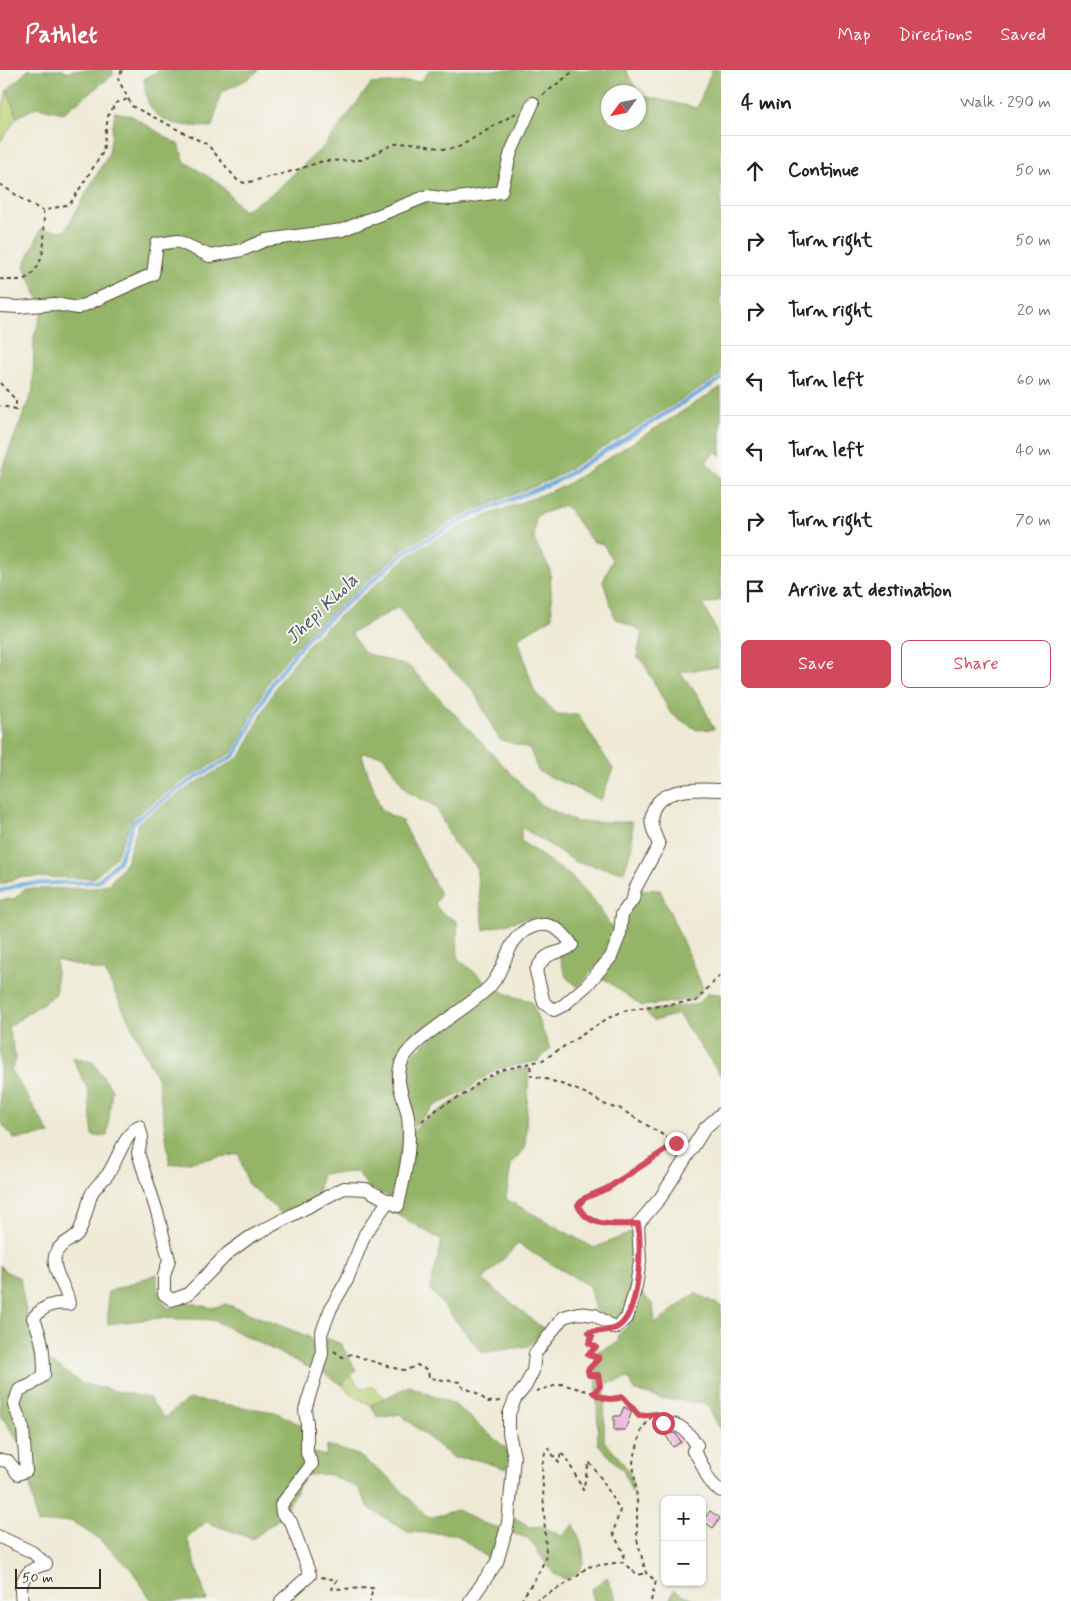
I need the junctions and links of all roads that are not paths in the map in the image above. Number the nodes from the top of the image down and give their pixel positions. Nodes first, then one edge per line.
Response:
1 (533, 103) road end
2 (0, 306) edge
3 (721, 790) edge
4 (721, 1114) edge
5 (389, 1200) junction
6 (659, 1419) road end
7 (0, 1460) edge
8 (721, 1492) edge
9 (0, 1537) edge
10 (22, 1601) edge
11 (281, 1601) edge
12 (470, 1601) edge

1 - 2 street
3 - 5 street
4 - 12 street
5 - 7 street
5 - 11 street
6 - 8 street
9 - 10 street

